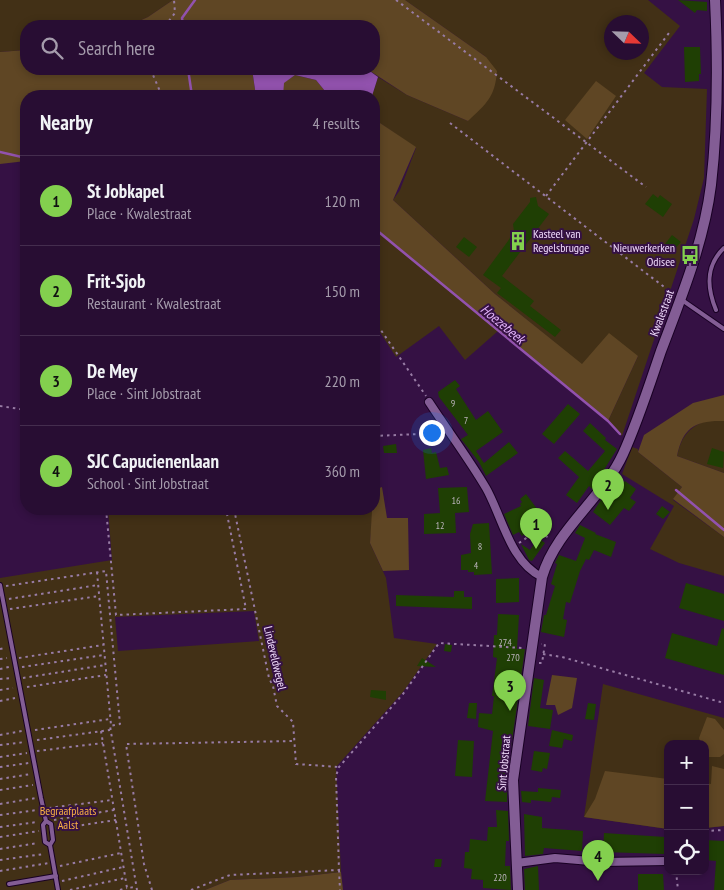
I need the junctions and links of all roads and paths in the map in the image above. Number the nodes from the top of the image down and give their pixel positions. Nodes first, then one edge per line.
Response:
1 (174, 0) edge
2 (396, 0) edge
3 (715, 0) edge
4 (170, 20) edge
5 (669, 33) dead end
6 (153, 75) edge
7 (159, 90) edge
8 (720, 107) edge
9 (450, 123) dead end
10 (587, 144) junction
11 (646, 187) dead end
12 (546, 196) junction
13 (724, 248) edge
14 (680, 299) junction
15 (716, 310) dead end
16 (380, 329) edge
17 (724, 329) edge
18 (429, 402) joint
19 (0, 406) edge
20 (20, 409) edge
21 (451, 435) junction
22 (380, 436) edge
23 (107, 515) edge
24 (227, 515) edge
25 (235, 515) edge
26 (558, 544) junction
27 (514, 547) junction
28 (97, 572) junction
29 (542, 577) junction
30 (98, 585) junction
31 (1, 586) edge
32 (99, 596) junction
33 (4, 600) junction
34 (6, 610) junction
35 (103, 645) junction
36 (532, 649) junction
37 (543, 654) dead end
38 (104, 655) junction
39 (15, 658) junction
40 (105, 665) junction
41 (17, 667) junction
42 (0, 669) edge
43 (106, 675) junction
44 (18, 677) junction
45 (0, 679) edge
46 (20, 688) junction
47 (0, 690) edge
48 (22, 697) junction
49 (0, 701) edge
50 (724, 703) edge
51 (110, 719) junction
52 (111, 725) junction
53 (28, 730) junction
54 (110, 730) junction
55 (101, 731) junction
56 (0, 734) edge
57 (30, 741) junction
58 (294, 741) junction
59 (103, 743) junction
60 (0, 745) edge
61 (32, 752) junction
62 (0, 757) edge
63 (34, 762) junction
64 (0, 767) edge
65 (338, 767) junction
66 (36, 774) junction
67 (0, 778) edge
68 (38, 785) junction
69 (0, 790) edge
70 (41, 798) junction
71 (112, 800) junction
72 (0, 804) edge
73 (44, 809) junction
74 (114, 810) junction
75 (0, 815) edge
76 (116, 820) junction
77 (46, 821) junction
78 (0, 827) edge
79 (44, 830) junction
80 (52, 830) junction
81 (724, 830) edge
82 (709, 831) edge
83 (0, 837) edge
84 (45, 842) junction
85 (50, 845) junction
86 (0, 849) edge
87 (52, 852) junction
88 (121, 853) junction
89 (0, 860) edge
90 (664, 861) edge
91 (517, 863) junction
92 (54, 865) junction
93 (123, 867) junction
94 (339, 870) junction
95 (0, 871) edge
96 (676, 875) edge
97 (56, 876) junction
98 (125, 878) junction
99 (57, 882) junction
100 (9, 884) dead end
101 (127, 888) junction
102 (136, 888) edge
103 (58, 890) edge
104 (70, 890) edge
105 (120, 890) edge
106 (152, 890) edge
107 (191, 890) edge
108 (340, 890) edge
109 (518, 890) edge
110 (678, 890) edge

1 - 4 path
2 - 10 path
3 - 8 street, Kwalestraat
5 - 10 path
6 - 7 path
8 - 14 street, Kwalestraat
9 - 12 path
10 - 11 path
10 - 12 path
12 - 14 path
13 - 15 lane
14 - 17 lane
14 - 26 street, Kwalestraat
16 - 18 path
18 - 21 street
19 - 20 path
21 - 22 path
21 - 27 street
23 - 24 path
25 - 58 path, Lindeveldwegel
26 - 27 path
26 - 29 street, Kwalestraat
27 - 29 street
28 - 30 path
28 - 31 path
28 - 52 path
29 - 36 street, Sint Jobstraat
30 - 32 path
30 - 33 path
31 - 33 lane
32 - 34 path
32 - 35 path
33 - 34 lane
34 - 39 lane
35 - 38 path
35 - 39 path
36 - 65 path
36 - 91 street, Sint Jobstraat
37 - 50 path
38 - 40 path
38 - 41 path
39 - 41 lane
40 - 43 path
40 - 44 path
41 - 42 path
41 - 44 lane
43 - 46 path
43 - 51 path
44 - 45 path
44 - 46 lane
46 - 47 path
46 - 48 lane
48 - 49 path
48 - 53 lane
51 - 52 path
51 - 53 path
52 - 54 path
53 - 56 path
53 - 57 lane
54 - 55 path
54 - 102 path
55 - 57 path
55 - 59 path
57 - 60 path
57 - 61 lane
58 - 65 path, Lindeveldwegel
58 - 106 path
59 - 61 path
59 - 71 path
61 - 62 path
61 - 63 lane
63 - 64 path
63 - 66 lane
65 - 94 path
66 - 67 path
66 - 68 lane
68 - 69 path
68 - 70 lane
70 - 72 path
70 - 73 lane
71 - 73 path
71 - 74 path
73 - 75 path
73 - 77 lane
74 - 76 path
74 - 77 path
76 - 80 path
76 - 88 path
77 - 78 path
77 - 79 lane
77 - 80 lane
79 - 83 path
79 - 84 lane
80 - 85 lane
81 - 82 path
84 - 85 lane
84 - 86 path
85 - 87 lane
87 - 89 path
87 - 92 lane
88 - 92 path
88 - 93 path
90 - 91 street
91 - 109 street, Sint Jobstraat
92 - 95 path
92 - 97 lane
93 - 98 path
93 - 99 path
94 - 107 path
94 - 108 path
96 - 110 path
97 - 99 lane
97 - 100 lane
98 - 101 path
98 - 104 path
99 - 103 lane
101 - 102 path
101 - 105 path

